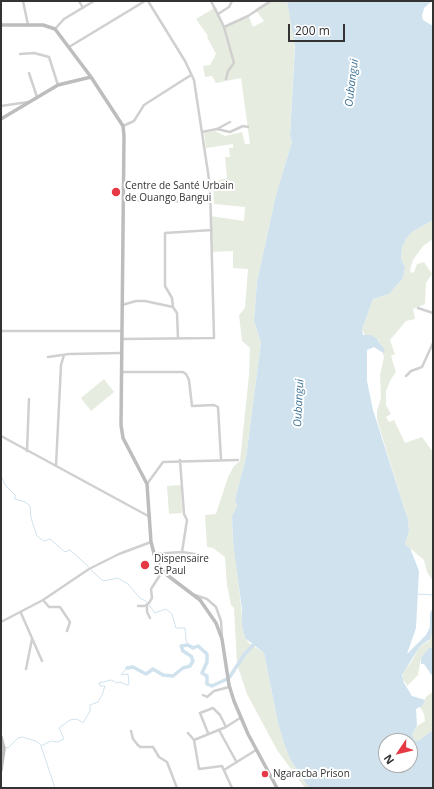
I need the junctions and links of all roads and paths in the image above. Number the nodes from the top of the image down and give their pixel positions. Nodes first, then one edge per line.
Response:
1 (24, 1) edge
2 (79, 1) edge
3 (94, 1) edge
4 (146, 1) edge
5 (211, 1) edge
6 (232, 1) edge
7 (271, 1) edge
8 (83, 8) junction
9 (218, 14) junction
10 (28, 24) junction
11 (1, 25) edge
12 (224, 27) junction
13 (55, 29) junction
14 (69, 47) junction
15 (20, 54) dead end
16 (29, 73) dead end
17 (191, 75) junction
18 (91, 77) junction
19 (226, 79) dead end
20 (58, 85) junction
21 (36, 97) junction
22 (29, 102) junction
23 (1, 106) edge
24 (1, 119) edge
25 (230, 122) dead end
26 (123, 126) junction
27 (248, 127) dead end
28 (217, 129) junction
29 (202, 132) junction
30 (124, 200) junction
31 (211, 202) junction
32 (212, 230) junction
33 (122, 305) junction
34 (173, 307) junction
35 (418, 308) dead end
36 (433, 313) edge
37 (1, 331) edge
38 (123, 332) junction
39 (178, 338) junction
40 (123, 339) junction
41 (433, 343) edge
42 (122, 353) junction
43 (64, 355) junction
44 (48, 357) dead end
45 (122, 372) junction
46 (406, 376) dead end
47 (29, 399) dead end
48 (1, 436) edge
49 (27, 451) junction
50 (221, 459) junction
51 (180, 460) junction
52 (238, 460) dead end
53 (56, 466) junction
54 (147, 484) junction
55 (150, 517) junction
56 (151, 542) junction
57 (182, 552) junction
58 (153, 554) junction
59 (195, 554) dead end
60 (162, 572) junction
61 (194, 595) junction
62 (43, 600) junction
63 (148, 604) junction
64 (138, 606) dead end
65 (21, 613) junction
66 (150, 618) dead end
67 (1, 622) edge
68 (67, 631) dead end
69 (32, 639) junction
70 (222, 639) junction
71 (36, 647) junction
72 (31, 649) junction
73 (42, 661) dead end
74 (26, 670) dead end
75 (229, 686) junction
76 (203, 695) dead end
77 (240, 718) junction
78 (226, 727) junction
79 (219, 730) junction
80 (131, 731) dead end
81 (188, 733) dead end
82 (208, 734) junction
83 (1, 737) edge
84 (194, 740) junction
85 (256, 750) junction
86 (236, 762) junction
87 (1, 770) edge
88 (224, 770) junction
89 (177, 788) edge
90 (232, 788) edge
91 (277, 788) edge

1 - 10 street
2 - 8 street
3 - 8 street
4 - 14 street
4 - 17 street
5 - 9 street
6 - 9 street
7 - 12 street
8 - 13 street
9 - 12 street
10 - 11 main road
10 - 13 main road
12 - 19 street
13 - 14 main road
14 - 18 main road
15 - 20 street
16 - 21 street
17 - 26 street
17 - 29 street
18 - 20 main road
18 - 26 main road
20 - 21 main road
21 - 22 main road
22 - 23 street
22 - 24 main road
25 - 28 street
26 - 30 main road
27 - 28 street
28 - 29 street
29 - 31 street
30 - 31 street
30 - 33 main road
31 - 32 street
32 - 34 street
32 - 39 street
33 - 34 street
33 - 38 main road
34 - 39 street
35 - 36 street
37 - 38 street
38 - 40 main road
39 - 40 street
40 - 42 main road
41 - 46 street
42 - 43 street
42 - 45 main road
43 - 44 street
43 - 53 street
45 - 50 street
45 - 54 main road
47 - 49 street
48 - 49 street
49 - 53 street
50 - 51 street
50 - 52 street
51 - 54 street
51 - 57 street
53 - 55 street
54 - 55 main road
55 - 56 main road
56 - 58 main road
56 - 62 street
57 - 58 street
57 - 59 street
58 - 60 main road
60 - 61 main road
60 - 63 street
61 - 70 main road
61 - 70 street
62 - 65 street
62 - 68 street
63 - 64 street
63 - 66 street
65 - 67 street
65 - 69 street
69 - 71 street
69 - 72 street
70 - 75 main road
71 - 72 street
71 - 73 street
72 - 74 street
75 - 76 street
75 - 77 main road
77 - 78 street
77 - 85 main road
78 - 79 street
78 - 82 street
79 - 82 street
79 - 86 street
80 - 89 street
81 - 84 street
82 - 84 street
83 - 87 main road
84 - 88 street
85 - 86 street
85 - 91 main road
86 - 88 street
88 - 90 street

